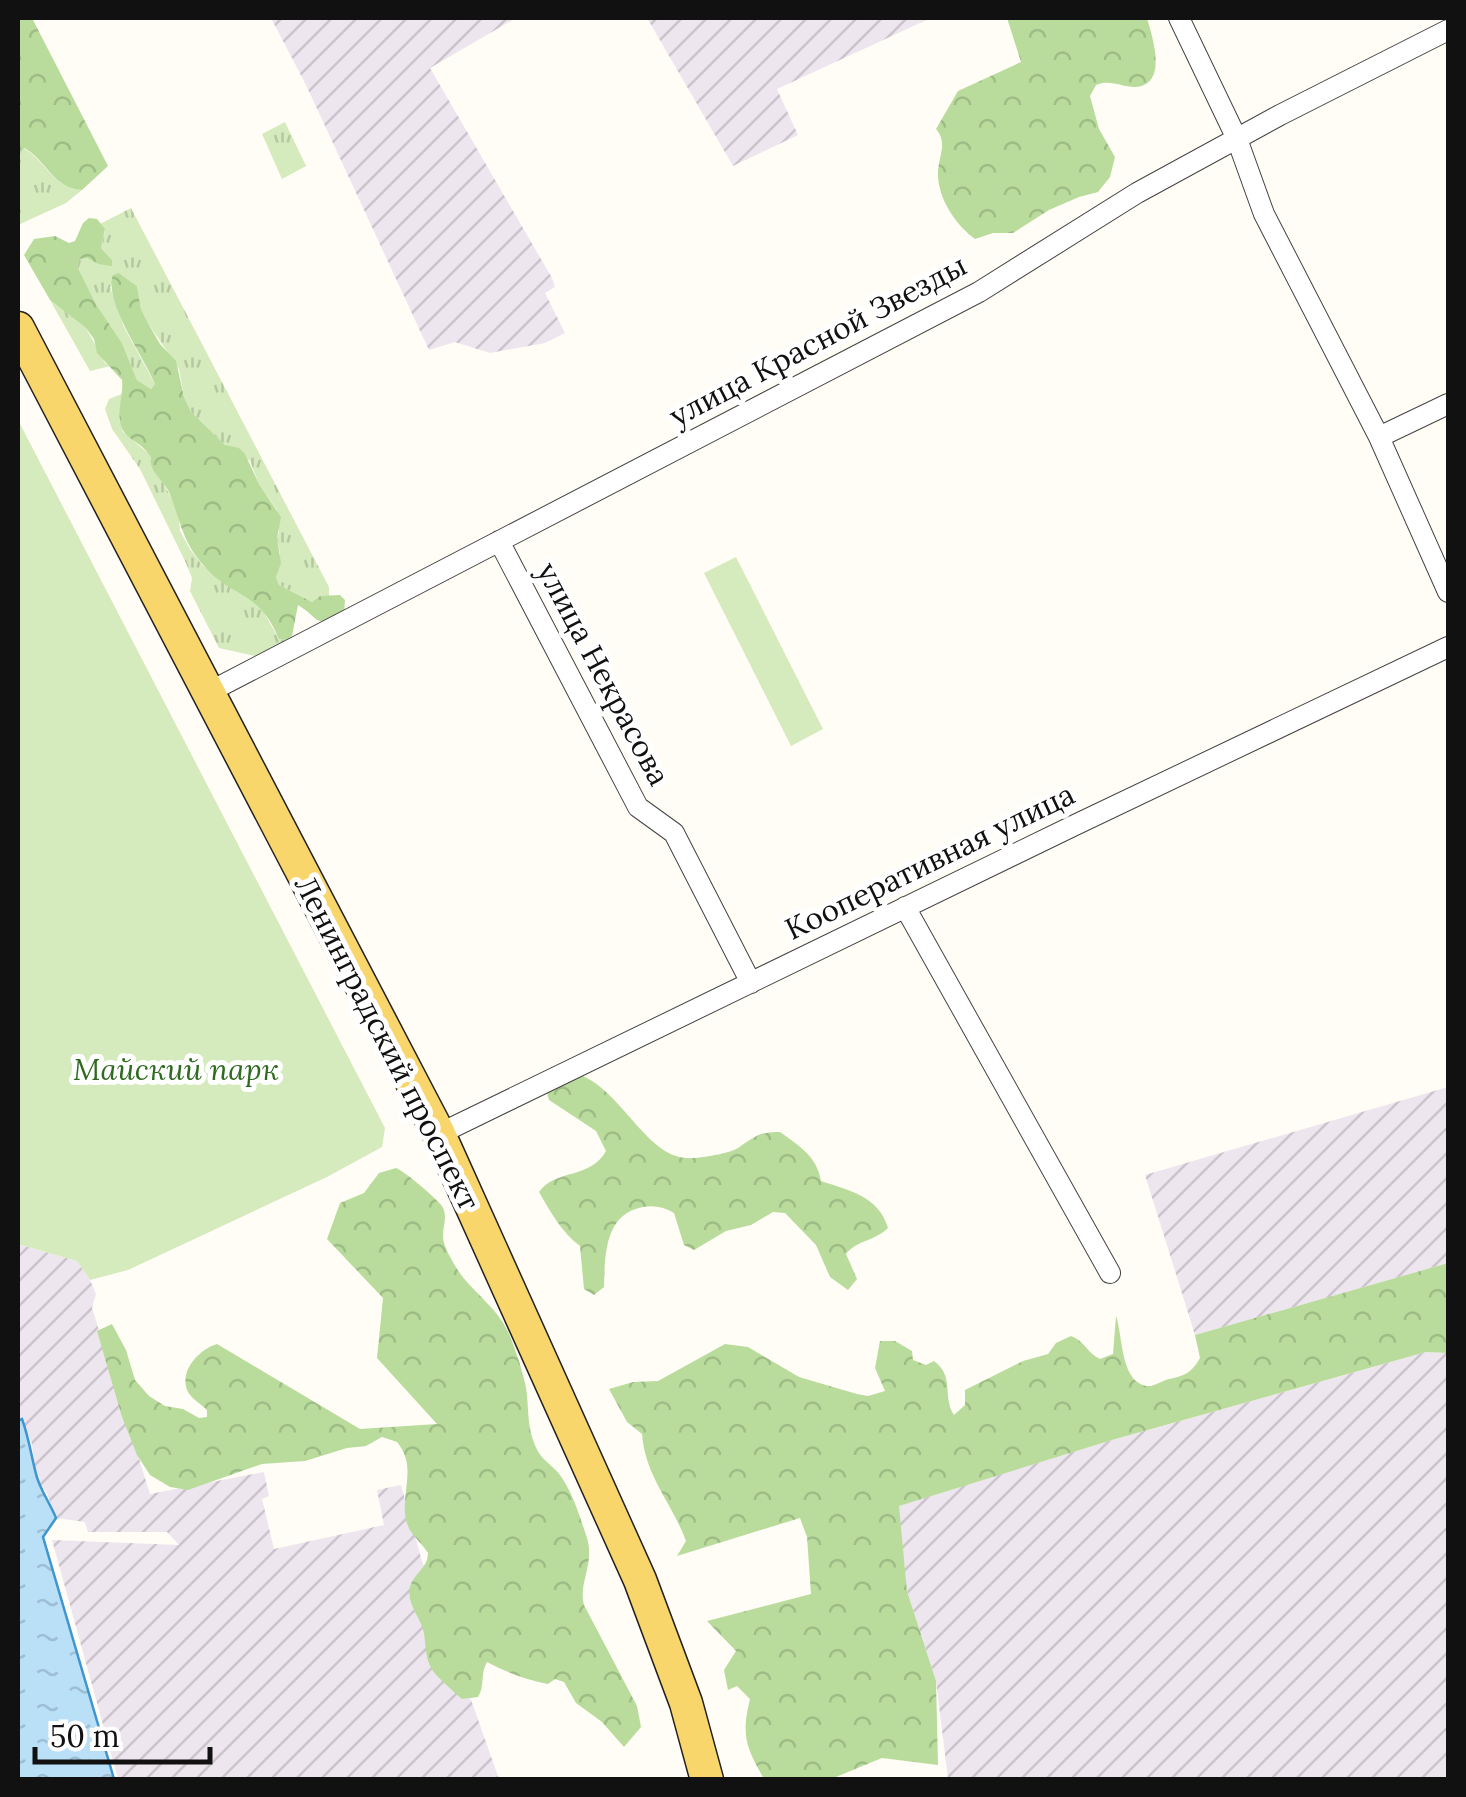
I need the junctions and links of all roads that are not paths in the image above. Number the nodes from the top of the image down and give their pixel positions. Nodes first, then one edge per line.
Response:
1 (1179, 18) edge
2 (1448, 30) edge
3 (1237, 139) junction
4 (18, 328) edge
5 (1448, 404) edge
6 (1379, 438) junction
7 (499, 541) junction
8 (1448, 592) edge
9 (1448, 647) edge
10 (208, 692) junction
11 (905, 908) junction
12 (751, 982) junction
13 (440, 1134) junction
14 (1110, 1274) dead end
15 (707, 1780) edge

1 - 3 street
2 - 3 street, улица Красной Звезды
3 - 6 street
3 - 7 street, улица Красной Звезды
4 - 10 main road, Ленинградский проспект
5 - 6 street
6 - 8 street
7 - 10 street, улица Красной Звезды
7 - 12 street, улица Некрасова
9 - 11 street, Кооперативная улица
10 - 13 main road, Ленинградский проспект
11 - 12 street, Кооперативная улица
11 - 14 street
12 - 13 street, Кооперативная улица
13 - 15 main road, Ленинградский проспект

